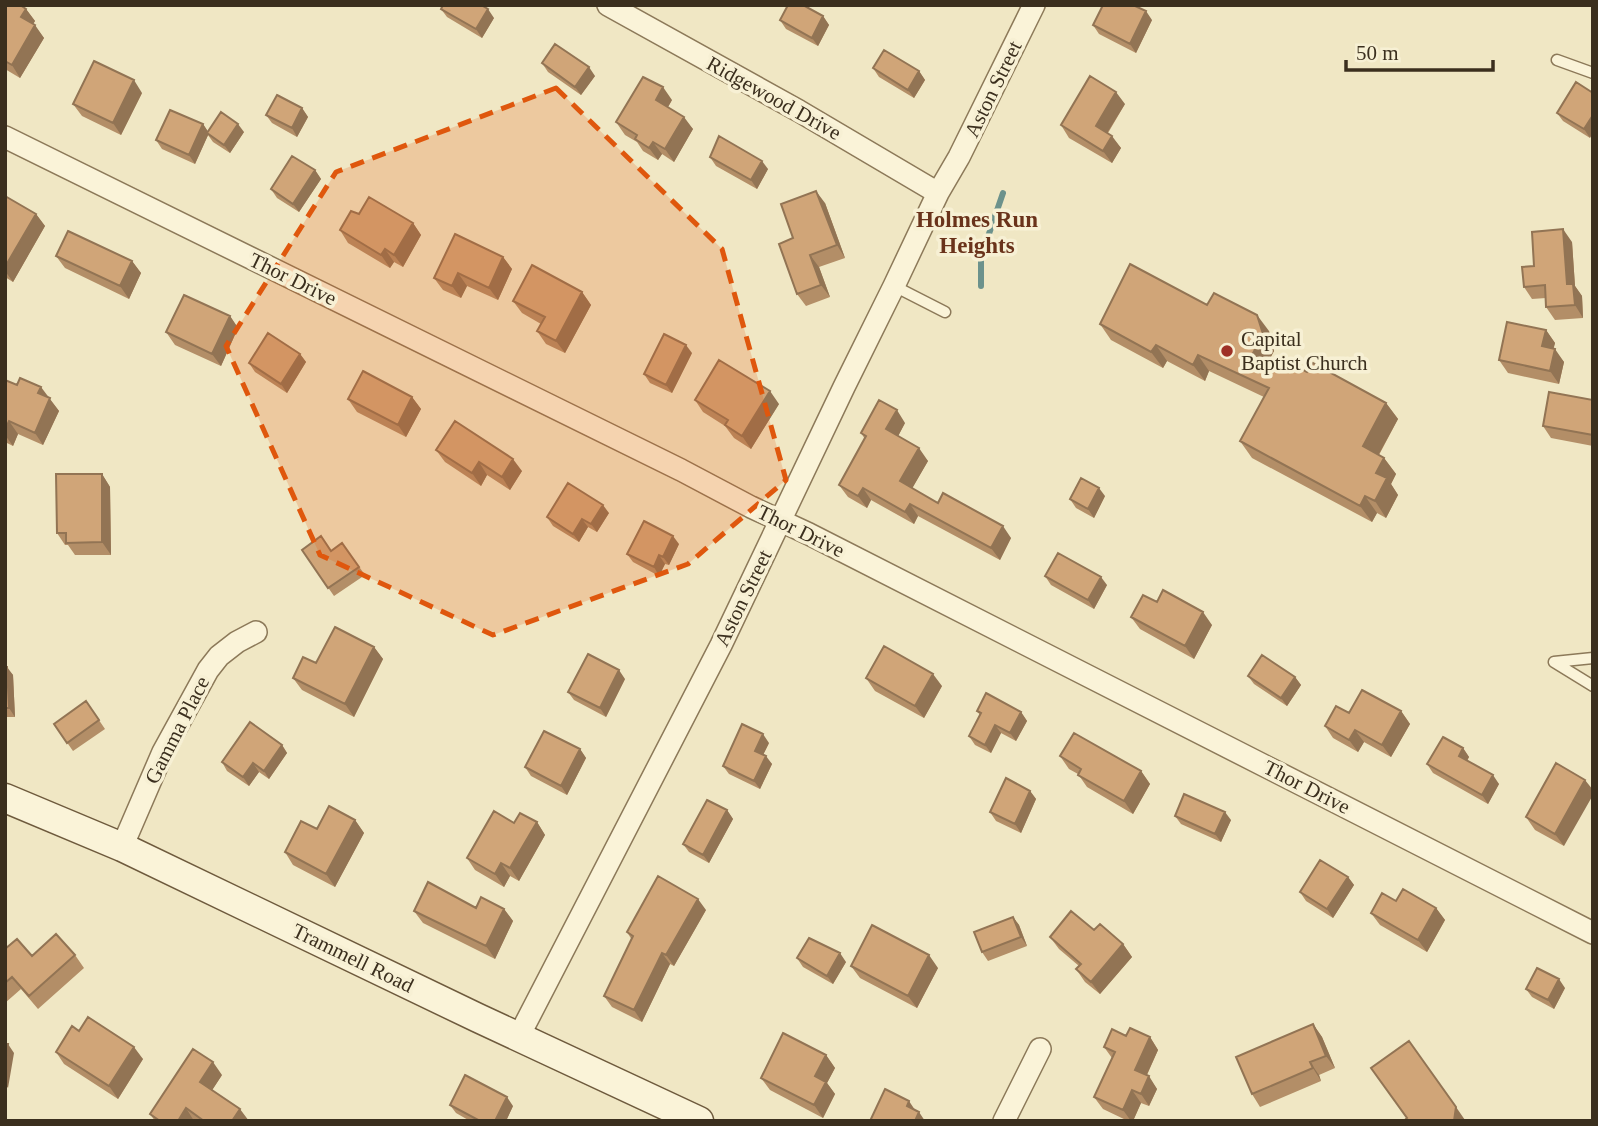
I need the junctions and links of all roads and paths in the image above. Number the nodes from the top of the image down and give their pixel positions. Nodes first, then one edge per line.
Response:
1 (608, 5) edge
2 (1034, 5) edge
3 (1558, 60) dead end
4 (1593, 73) edge
5 (5, 136) edge
6 (938, 193) junction
7 (894, 286) junction
8 (944, 312) dead end
9 (781, 521) junction
10 (256, 632) dead end
11 (1593, 658) edge
12 (1593, 686) edge
13 (5, 798) edge
14 (122, 847) junction
15 (1593, 933) edge
16 (519, 1036) junction
17 (1040, 1049) dead end
18 (699, 1121) edge
19 (1004, 1121) edge

1 - 6 street, Ridgewood Drive
2 - 6 street, Aston Street
3 - 4 lane
5 - 9 street, Thor Drive
6 - 7 street, Aston Street
7 - 8 lane
7 - 9 street, Aston Street
9 - 15 street, Thor Drive
9 - 16 street, Aston Street
10 - 14 street, Gamma Place
11 - 12 lane
13 - 14 street, Trammell Road
14 - 16 street, Trammell Road
16 - 18 street, Trammell Road
17 - 19 street

